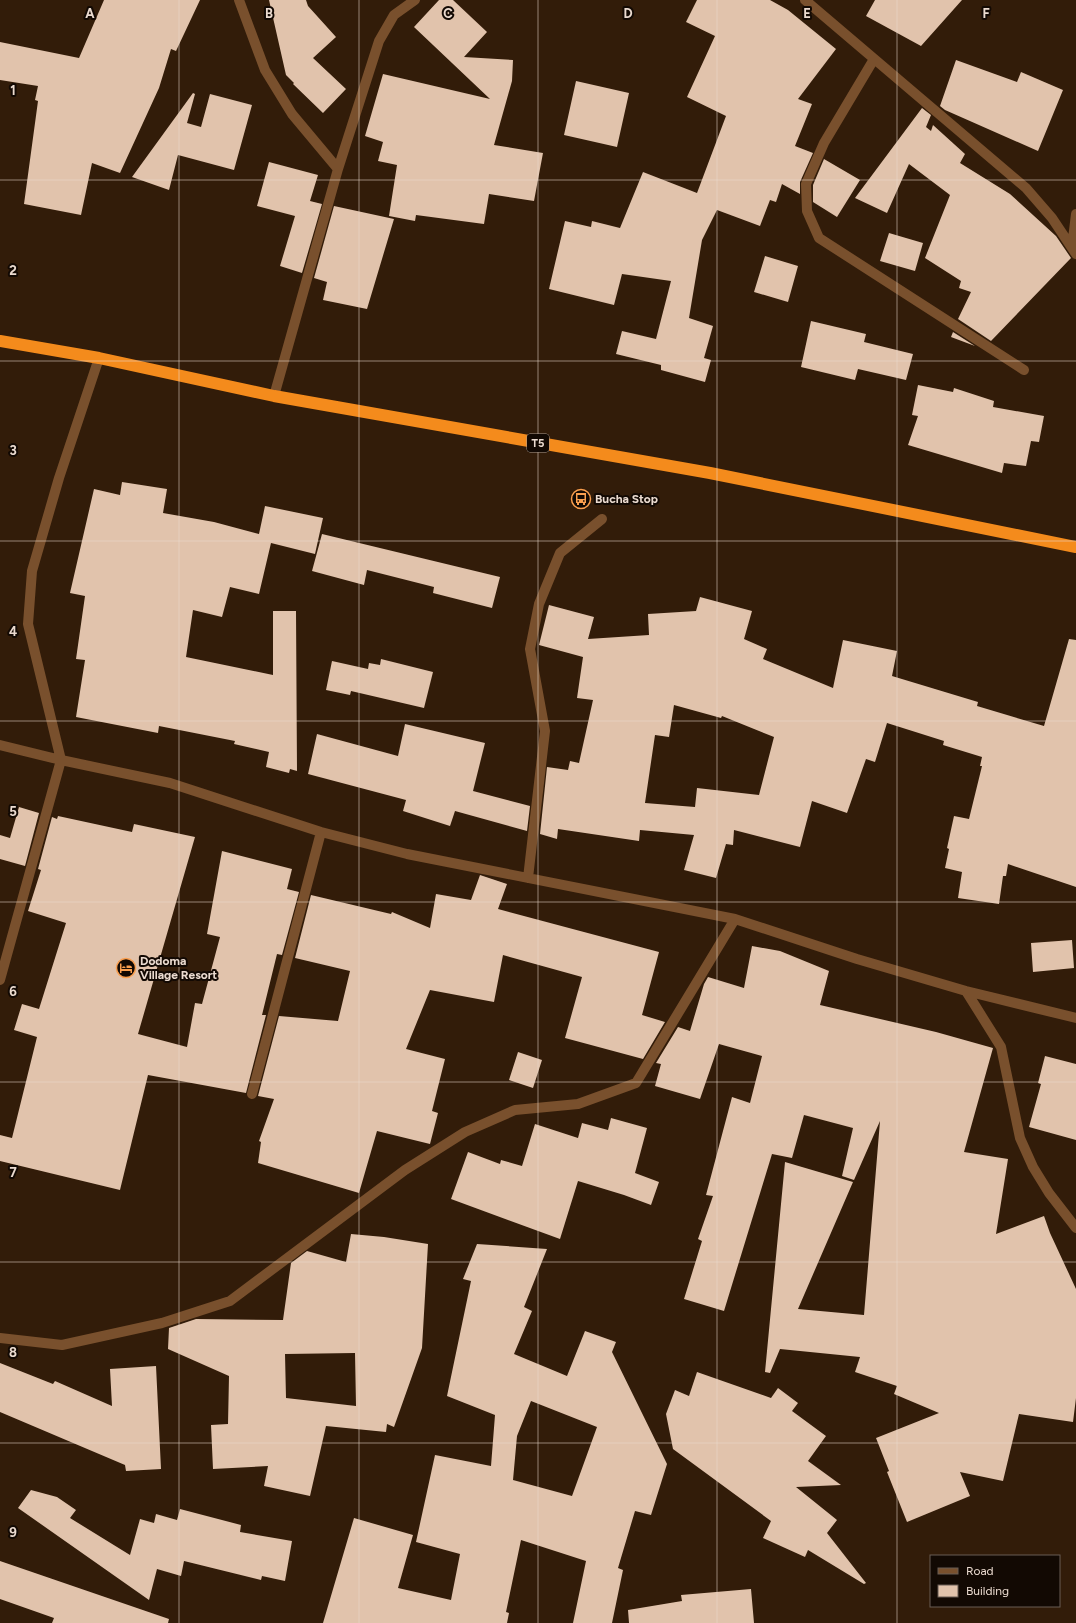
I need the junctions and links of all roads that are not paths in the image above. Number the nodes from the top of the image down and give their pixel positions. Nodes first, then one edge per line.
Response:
1 (239, 0) edge
2 (415, 0) edge
3 (805, 0) edge
4 (874, 59) junction
5 (338, 169) junction
6 (1076, 214) edge
7 (1074, 251) edge
8 (0, 341) edge
9 (99, 358) junction
10 (1024, 370) dead end
11 (274, 396) junction
12 (602, 519) dead end
13 (1076, 547) edge
14 (0, 745) edge
15 (62, 760) junction
16 (321, 832) junction
17 (528, 878) junction
18 (735, 919) junction
19 (0, 980) edge
20 (966, 991) junction
21 (1076, 1018) edge
22 (252, 1094) dead end
23 (1076, 1228) edge
24 (0, 1338) edge

1 - 5 street
2 - 5 street
3 - 4 street
4 - 7 street
4 - 10 street
5 - 11 street
6 - 7 street
8 - 9 highway, T5
9 - 11 highway, T5
9 - 15 street
11 - 13 highway, T5
12 - 17 street
14 - 15 street
15 - 16 street
15 - 19 street
16 - 17 street
16 - 22 street
17 - 18 street
18 - 20 street
18 - 24 street
20 - 21 street
20 - 23 street

